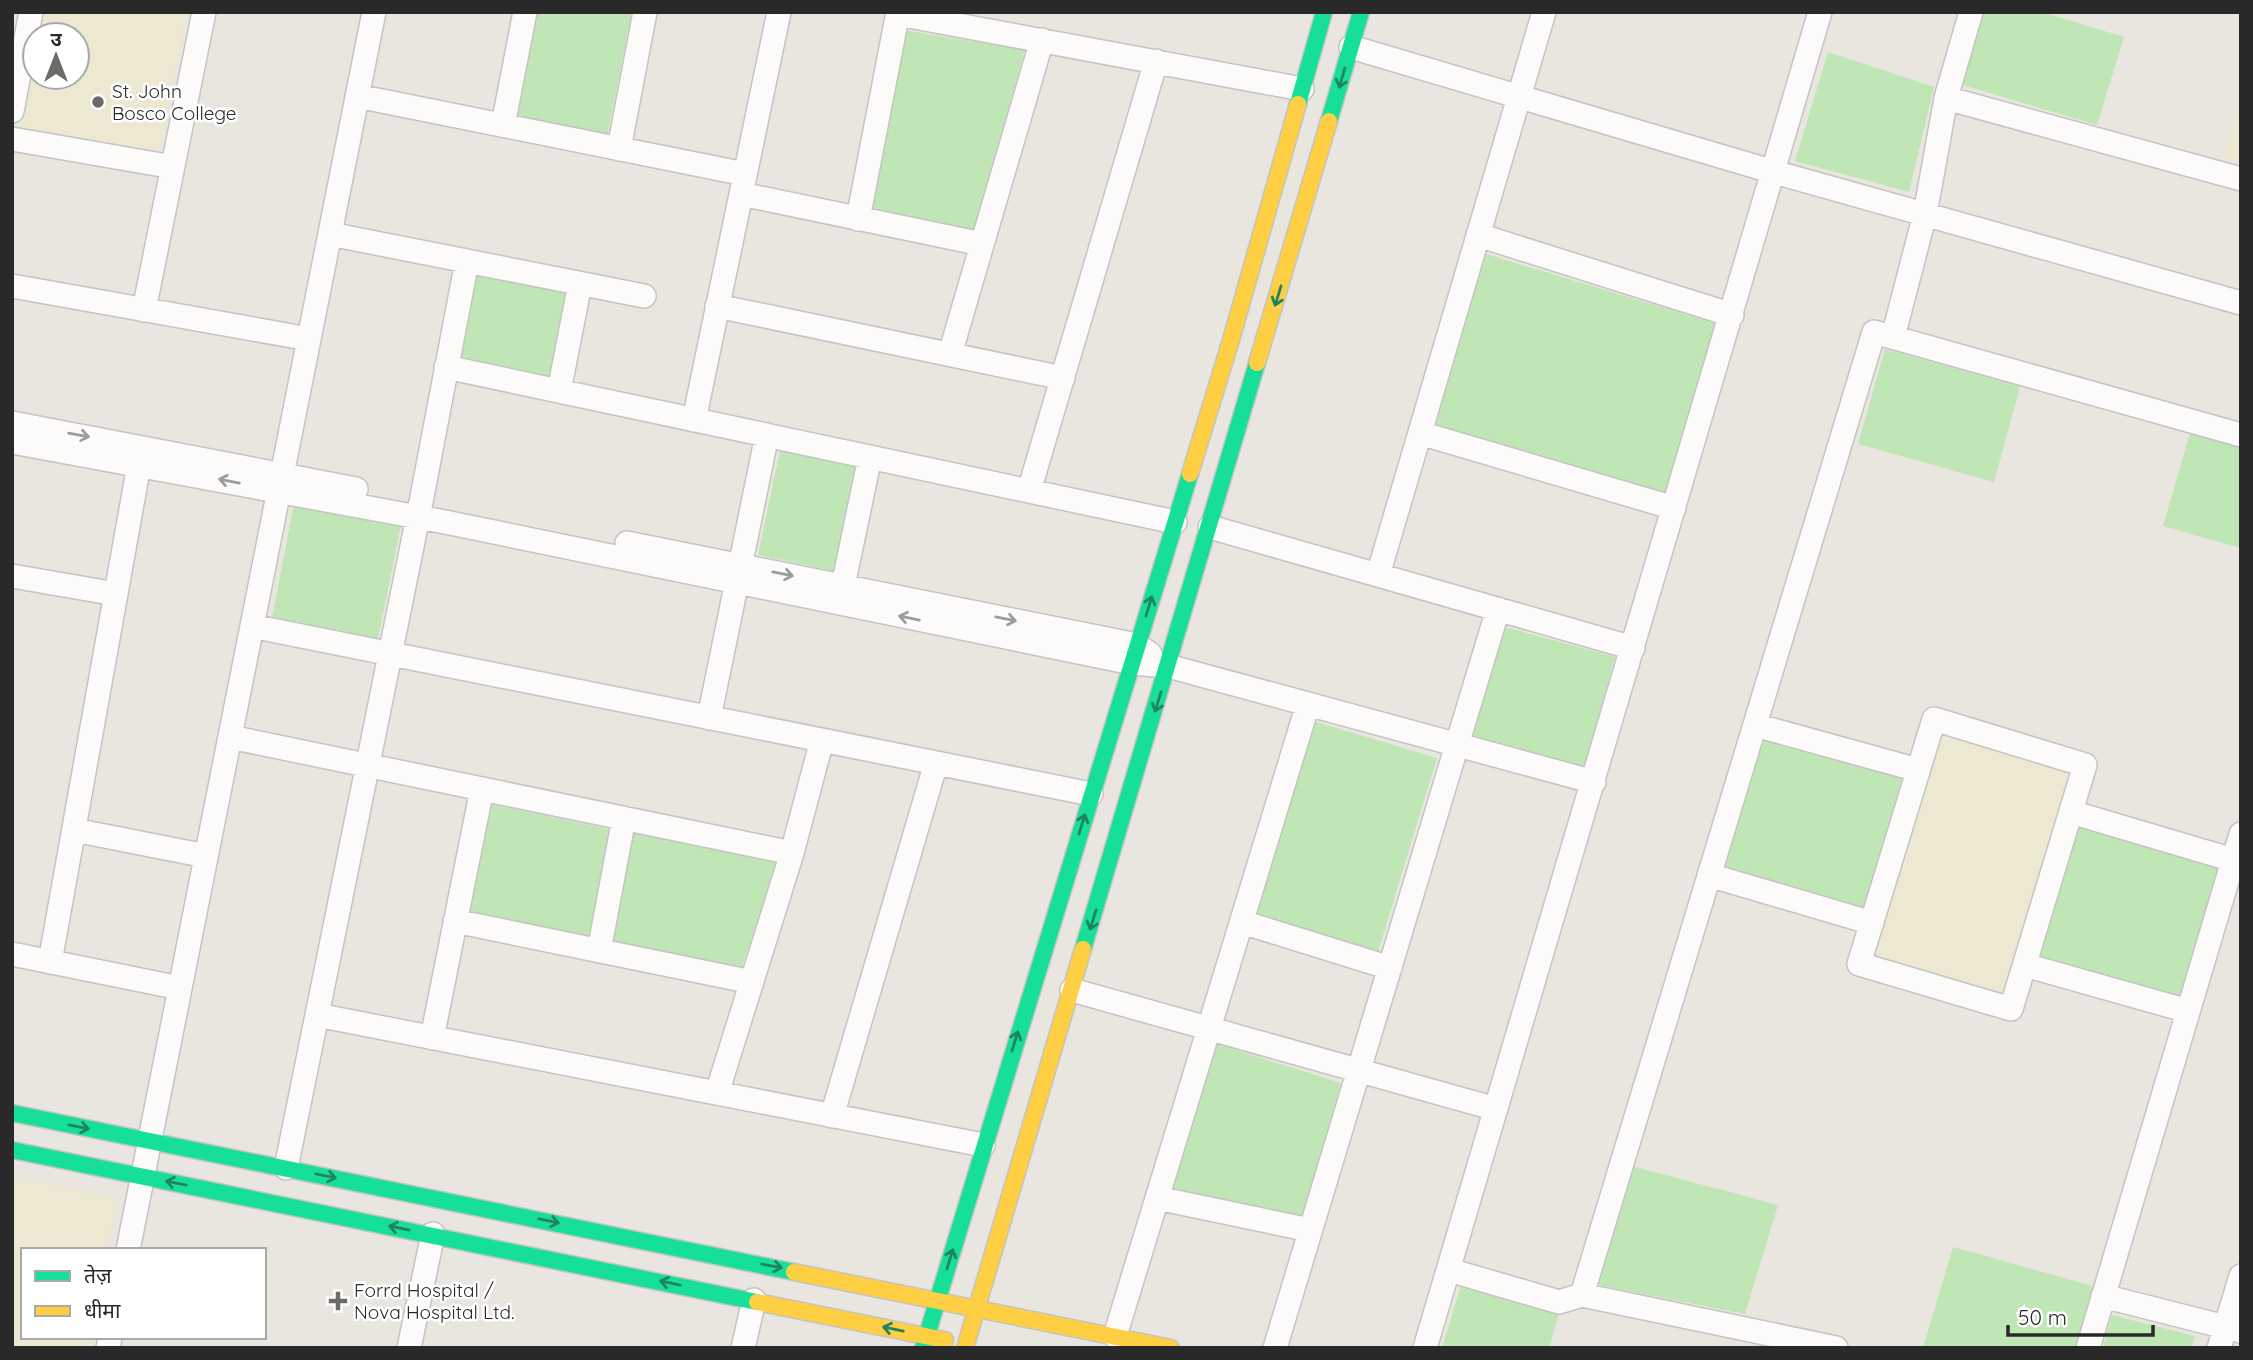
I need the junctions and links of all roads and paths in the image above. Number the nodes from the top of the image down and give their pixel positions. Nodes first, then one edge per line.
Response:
1 (31, 12) edge
2 (204, 12) edge
3 (374, 12) edge
4 (525, 12) edge
5 (645, 12) edge
6 (779, 12) edge
7 (1324, 12) edge
8 (1361, 12) edge
9 (1544, 12) edge
10 (1821, 12) edge
11 (1971, 12) edge
12 (898, 13) edge
13 (1042, 40) junction
14 (1351, 47) junction
15 (1156, 61) junction
16 (1302, 89) junction
17 (357, 96) junction
18 (1518, 97) junction
19 (1946, 98) junction
20 (12, 111) edge
21 (503, 125) junction
22 (12, 139) edge
23 (619, 149) junction
24 (173, 167) junction
25 (1774, 172) junction
26 (2241, 179) edge
27 (743, 184) junction
28 (1926, 214) junction
29 (858, 219) junction
30 (330, 234) junction
31 (1478, 235) junction
32 (982, 244) junction
33 (467, 261) junction
34 (580, 284) junction
35 (12, 286) edge
36 (644, 296) dead end
37 (2241, 303) edge
38 (717, 306) junction
39 (144, 310) junction
40 (1732, 315) junction
41 (1893, 337) junction
42 (309, 339) junction
43 (950, 354) junction
44 (446, 367) junction
45 (1063, 378) junction
46 (559, 391) junction
47 (694, 420) junction
48 (12, 423) edge
49 (1420, 433) junction
50 (767, 435) junction
51 (2241, 435) edge
52 (12, 442) edge
53 (870, 457) junction
54 (139, 465) junction
55 (280, 483) junction
56 (1029, 491) junction
57 (1674, 509) junction
58 (419, 510) junction
59 (1175, 522) junction
60 (1209, 527) junction
61 (740, 574) junction
62 (1378, 575) junction
63 (12, 576) edge
64 (843, 586) junction
65 (116, 594) junction
66 (1498, 609) junction
67 (252, 626) junction
68 (1633, 648) junction
69 (389, 653) junction
70 (1134, 654) junction
71 (1168, 666) junction
72 (1308, 704) junction
73 (709, 718) junction
74 (1755, 725) junction
75 (230, 737) junction
76 (822, 740) junction
77 (1457, 744) junction
78 (936, 763) junction
79 (367, 765) junction
80 (1918, 770) junction
81 (1594, 782) junction
82 (482, 789) junction
83 (1091, 794) junction
84 (2071, 812) junction
85 (624, 818) junction
86 (74, 830) junction
87 (2241, 834) edge
88 (792, 853) junction
89 (206, 856) junction
90 (2233, 860) junction
91 (1709, 875) junction
92 (455, 921) junction
93 (1242, 922) junction
94 (1872, 923) junction
95 (599, 951) junction
96 (12, 954) edge
97 (50, 962) junction
98 (2025, 965) junction
99 (1390, 968) junction
100 (751, 982) junction
101 (180, 988) junction
102 (1072, 990) junction
103 (2188, 1011) junction
104 (317, 1015) junction
105 (1209, 1029) junction
106 (432, 1038) junction
107 (1359, 1070) junction
108 (717, 1093) junction
109 (1496, 1109) junction
110 (12, 1113) edge
111 (832, 1116) junction
112 (150, 1141) junction
113 (983, 1145) junction
114 (12, 1150) edge
115 (286, 1168) junction
116 (143, 1176) junction
117 (1157, 1198) junction
118 (1310, 1230) junction
119 (433, 1234) junction
120 (128, 1248) edge
121 (1449, 1270) junction
122 (2241, 1276) edge
123 (1581, 1295) junction
124 (2103, 1296) junction
125 (754, 1300) junction
126 (937, 1300) junction
127 (977, 1308) junction
128 (2229, 1335) edge
129 (1115, 1336) junction
130 (925, 1342) edge
131 (966, 1346) edge
132 (409, 1348) edge
133 (743, 1348) edge
134 (984, 1348) edge
135 (1171, 1348) edge
136 (1275, 1348) edge
137 (1425, 1348) edge
138 (1836, 1348) edge
139 (2088, 1348) edge

1 - 20 street
2 - 24 street
3 - 17 street
4 - 21 street
5 - 23 street
6 - 27 street
7 - 16 street
8 - 14 street
9 - 18 street
10 - 25 street
11 - 19 street
12 - 13 street
12 - 29 street
13 - 15 street
13 - 32 street
14 - 18 street
14 -> 60 street
15 - 16 street
15 - 45 street
16 - 59 street
17 - 21 street
17 - 30 street
18 - 25 street
18 - 31 street
19 - 26 street
19 - 28 street
21 - 23 street
22 - 24 street
23 - 27 street
24 - 39 street
25 - 28 street
25 - 40 street
27 - 29 street
27 - 38 street
28 - 37 street
28 - 41 street
29 - 32 street
30 - 33 street
30 - 42 street
31 - 40 street
31 - 49 street
32 - 43 street
33 - 34 street
33 - 44 street
34 - 36 street
34 - 46 street
35 - 39 street
38 - 43 street
38 - 47 street
39 - 42 street
40 - 57 street
41 - 51 street
41 - 74 street
42 - 55 street
43 - 45 street
44 - 46 street
44 - 58 street
45 - 56 street
46 - 47 street
47 - 50 street
48 -> 55 street
49 - 57 street
49 - 62 street
50 - 53 street
50 - 61 street
52 - 54 street
53 - 56 street
53 - 64 street
55 -> 54 street
54 - 65 street
55 - 58 street
55 - 67 street
56 - 59 street
57 - 68 street
58 - 61 street
58 - 69 street
70 -> 59 street
60 - 62 street
60 - 71 street
61 -> 64 street
70 -> 61 street
61 - 73 street
62 - 66 street
63 - 65 street
64 -> 70 street
65 - 86 street
66 - 68 street
66 - 77 street
67 - 69 street
67 - 75 street
68 - 81 street
69 - 73 street
69 - 79 street
70 - 71 street
70 - 83 street
71 - 72 street
71 -> 102 street
72 - 77 street
72 - 93 street
73 - 76 street
74 - 80 street
74 - 91 street
75 - 79 street
75 - 89 street
76 - 78 street
76 - 88 street
77 - 81 street
77 - 99 street
78 - 83 street
78 - 111 street
79 - 82 street
79 - 104 street
80 - 84 street
80 - 94 street
81 - 109 street
82 - 85 street
82 - 92 street
113 -> 83 street
84 - 90 street
84 - 98 street
85 - 88 street
85 - 95 street
86 - 89 street
86 - 97 street
87 - 90 street
88 - 100 street
89 - 101 street
90 - 103 street
91 - 94 street
91 - 123 street
92 - 95 street
92 - 106 street
93 - 99 street
93 - 105 street
94 - 98 street
95 - 100 street
96 - 97 street
97 - 101 street
98 - 103 street
99 - 107 street
100 - 108 street
101 - 112 street
102 - 105 street
102 - 127 street
103 - 124 street
104 - 106 street
104 - 115 street
105 - 107 street
105 - 117 street
106 - 108 street
107 - 109 street
107 - 118 street
108 - 111 street
109 - 121 street
110 -> 112 street
111 - 113 street
112 - 115 street
112 - 116 street
126 -> 113 street
114 - 116 street
115 -> 126 street
119 -> 116 street
116 - 120 street
117 - 118 street
117 - 129 street
118 - 136 street
125 -> 119 street
119 - 132 street
121 - 123 street
121 - 137 street
122 - 128 street
123 - 138 street
124 - 128 street
124 - 139 street
130 -> 125 street
125 - 133 street
126 - 127 street
126 - 130 street
127 - 129 street
127 - 131 street
129 - 135 street
130 - 131 street
131 - 134 street

